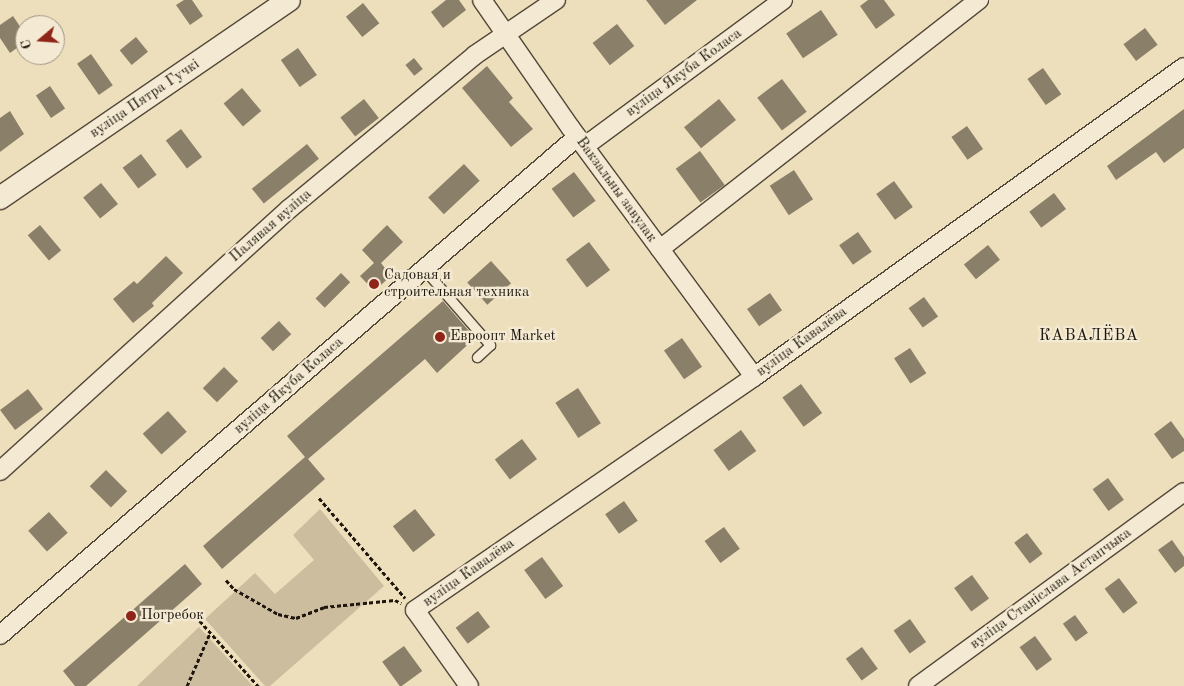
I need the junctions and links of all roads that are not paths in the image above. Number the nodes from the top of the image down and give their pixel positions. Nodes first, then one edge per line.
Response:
1 (289, 0) edge
2 (482, 0) edge
3 (556, 0) edge
4 (783, 0) edge
5 (980, 0) edge
6 (506, 36) junction
7 (1184, 67) edge
8 (581, 141) junction
9 (0, 198) edge
10 (660, 249) junction
11 (424, 269) junction
12 (477, 358) dead end
13 (754, 377) junction
14 (0, 471) edge
15 (1184, 492) edge
16 (0, 635) edge
17 (469, 686) edge
18 (918, 686) edge

1 - 9 street, вуліца Пятра Гучкі
2 - 6 street, Вакзальны завулак
3 - 6 street, Палявая вуліца
4 - 8 street, вуліца Якуба Коласа
5 - 10 street
6 - 8 street, Вакзальны завулак
6 - 14 street, Палявая вуліца
7 - 13 street, вуліца Кавалёва
8 - 10 street, Вакзальны завулак
8 - 11 street, вуліца Якуба Коласа
10 - 13 street, Вакзальны завулак
11 - 12 lane
11 - 16 street, вуліца Якуба Коласа
13 - 17 street, вуліца Кавалёва
15 - 18 street, вуліца Станіслава Астапчыка

